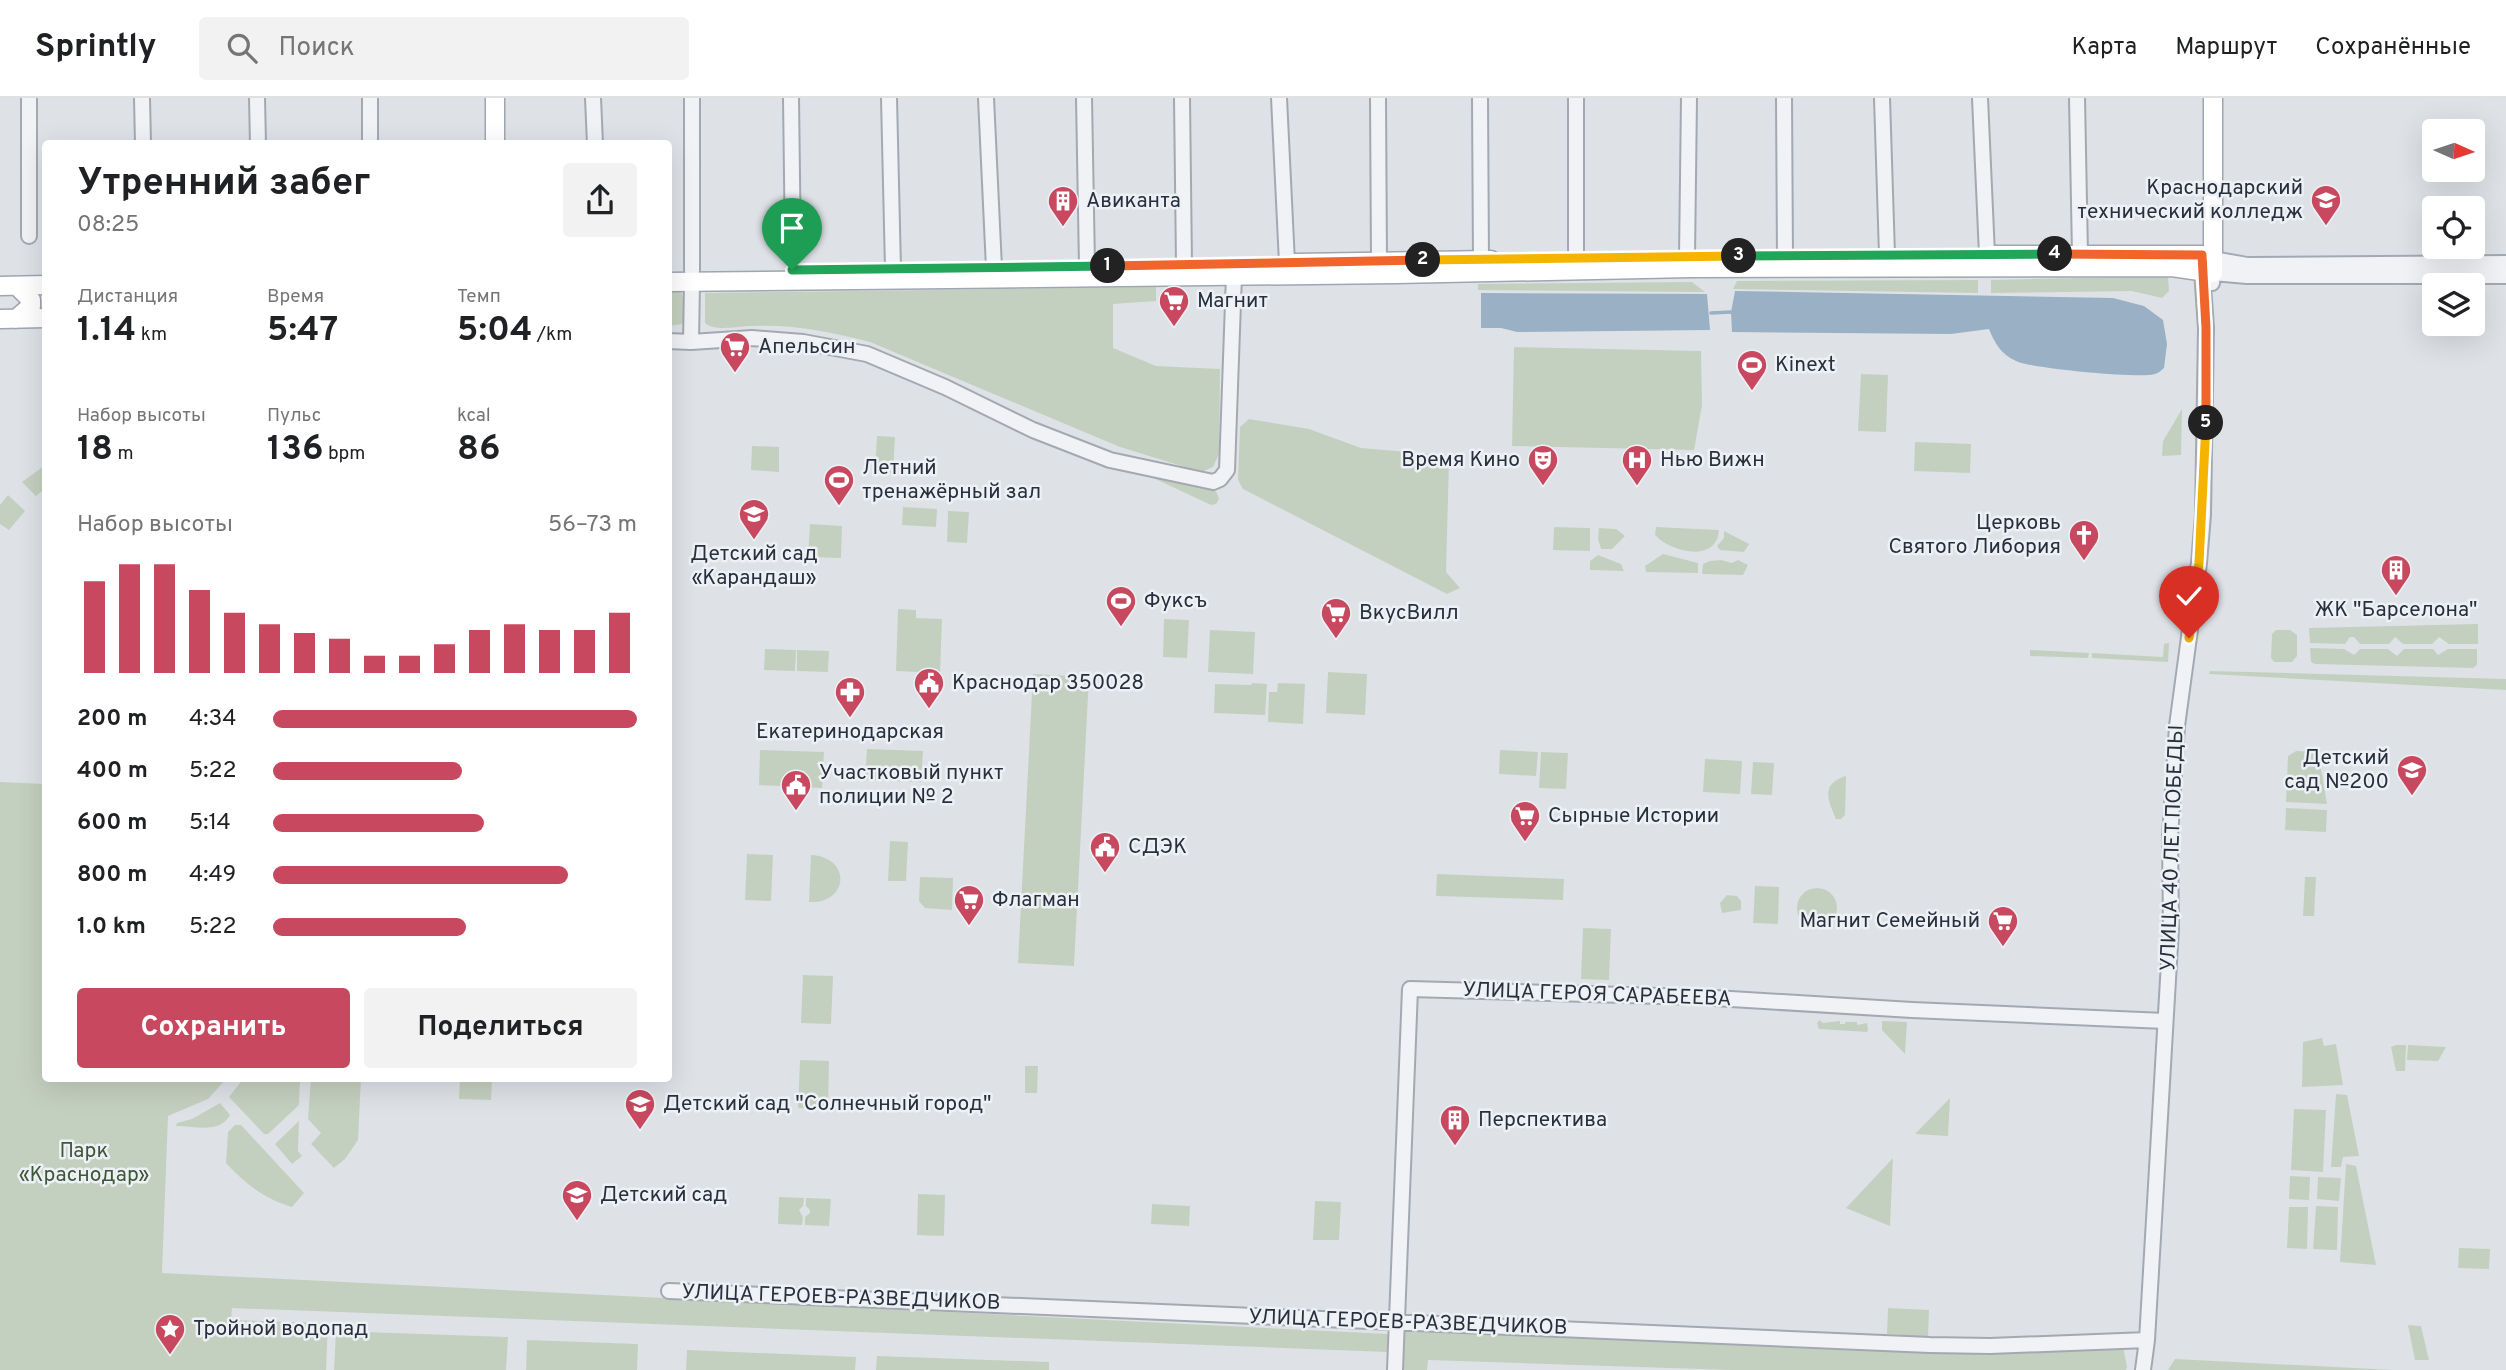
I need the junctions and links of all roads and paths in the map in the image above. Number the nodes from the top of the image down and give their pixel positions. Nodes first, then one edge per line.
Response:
1 (29, 98) edge
2 (142, 98) edge
3 (257, 98) edge
4 (370, 98) edge
5 (488, 98) edge
6 (495, 98) edge
7 (593, 98) edge
8 (692, 98) edge
9 (791, 98) edge
10 (889, 98) edge
11 (986, 98) edge
12 (1084, 98) edge
13 (1182, 98) edge
14 (1279, 98) edge
15 (1378, 98) edge
16 (1480, 98) edge
17 (1576, 98) edge
18 (1689, 98) edge
19 (1784, 98) edge
20 (1882, 98) edge
21 (1980, 98) edge
22 (2077, 98) edge
23 (2203, 98) edge
24 (2213, 98) edge
25 (142, 140) edge
26 (258, 140) edge
27 (370, 140) edge
28 (489, 140) edge
29 (495, 140) edge
30 (595, 140) edge
31 (29, 236) dead end
32 (793, 253) dead end
33 (2080, 254) junction
34 (1886, 255) junction
35 (1987, 255) junction
36 (1785, 256) junction
37 (1688, 257) junction
38 (1576, 259) junction
39 (1481, 260) junction
40 (1379, 261) junction
41 (1287, 263) junction
42 (2506, 263) edge
43 (1184, 265) junction
44 (2208, 265) junction
45 (1087, 266) junction
46 (994, 268) junction
47 (893, 269) junction
48 (1234, 275) junction
49 (2506, 276) edge
50 (684, 278) edge
51 (42, 285) edge
52 (8, 286) edge
53 (42, 316) edge
54 (8, 319) edge
55 (672, 341) edge
56 (691, 342) junction
57 (2165, 1021) junction
58 (669, 1291) dead end
59 (1397, 1322) junction
60 (2147, 1340) junction
61 (1395, 1370) edge
62 (2143, 1370) edge

1 - 31 street
2 - 25 street
3 - 26 street
4 - 27 street
5 - 28 main road
6 - 29 main road
7 - 30 street
8 - 50 street
9 - 32 street
10 - 47 street
11 - 46 street
12 - 45 street
13 - 43 street
14 - 41 street
15 - 40 street
16 - 39 street
17 - 38 street
18 - 37 street
19 - 36 street
20 - 34 street
21 - 35 street
22 - 33 street
23 - 44 main road, УЛИЦА 40 ЛЕТ ПОБЕДЫ
24 - 44 main road, УЛИЦА 40 ЛЕТ ПОБЕДЫ
33 - 35 main road
33 - 44 main road
34 - 35 main road
34 - 36 main road
36 - 37 main road
37 - 38 main road
38 - 39 main road
39 - 40 main road
40 - 41 main road
41 - 43 main road
42 - 44 street
43 - 45 main road
44 - 48 main road
44 - 49 street
44 - 57 street, УЛИЦА 40 ЛЕТ ПОБЕДЫ
45 - 46 main road
46 - 47 main road
47 - 50 main road
48 - 50 main road
48 - 56 street
50 - 56 street
51 - 52 main road
52 - 54 main road
53 - 54 main road
55 - 56 street
57 - 59 street, УЛИЦА ГЕРОЯ САРАБЕЕВА
57 - 60 street, УЛИЦА 40 ЛЕТ ПОБЕДЫ
58 - 59 street, УЛИЦА ГЕРОЕВ-РАЗВЕДЧИКОВ
59 - 60 street, УЛИЦА ГЕРОЕВ-РАЗВЕДЧИКОВ
59 - 61 street, УЛИЦА ГЕРОЯ САРАБЕЕВА
60 - 62 street, УЛИЦА 40 ЛЕТ ПОБЕДЫ

